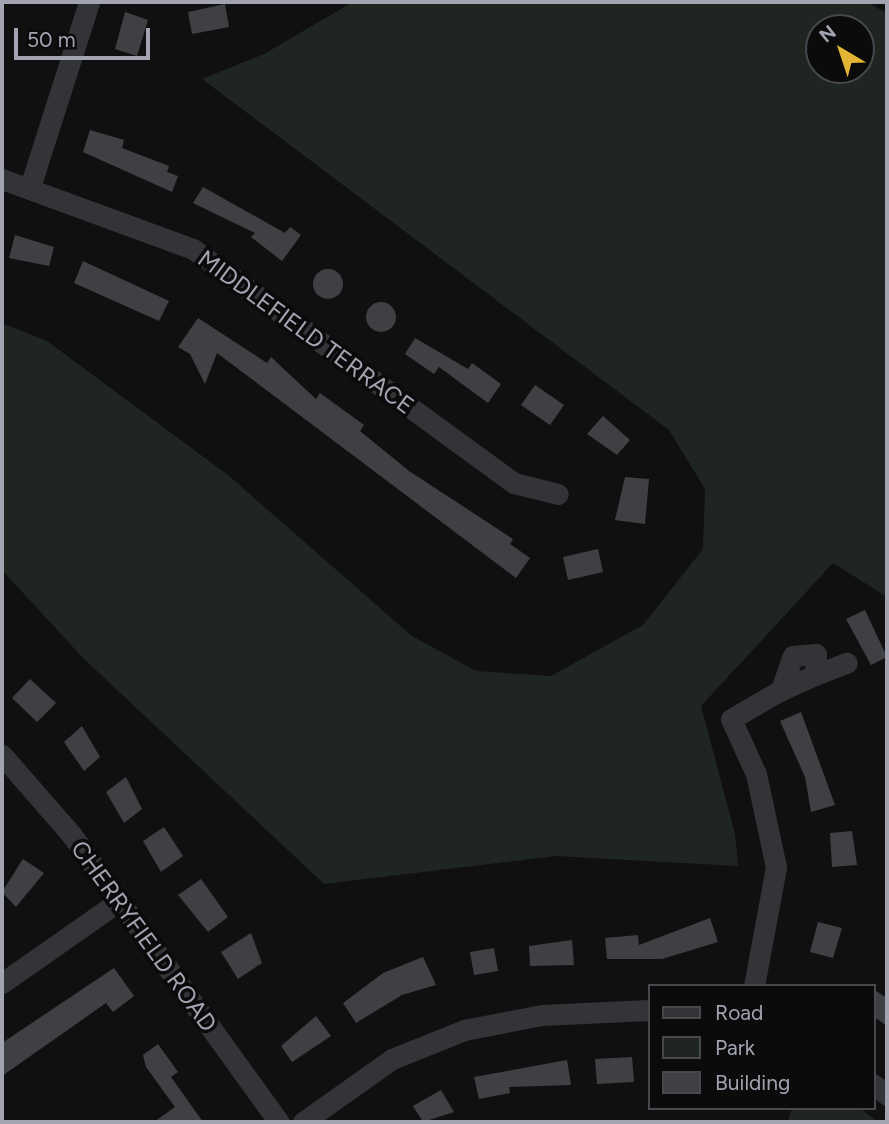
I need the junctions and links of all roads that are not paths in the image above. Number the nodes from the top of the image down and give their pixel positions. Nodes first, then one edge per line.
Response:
1 (89, 2) edge
2 (2, 179) edge
3 (30, 187) junction
4 (558, 494) dead end
5 (848, 663) dead end
6 (2, 755) edge
7 (119, 901) junction
8 (2, 983) edge
9 (754, 984) edge
10 (648, 1010) edge
11 (279, 1122) edge
12 (303, 1122) edge

1 - 3 street
2 - 3 street, MIDDLEFIELD TERRACE
3 - 4 street, MIDDLEFIELD TERRACE
5 - 9 street
6 - 7 street, CHERRYFIELD ROAD
7 - 8 street
7 - 11 street, CHERRYFIELD ROAD
10 - 12 street

